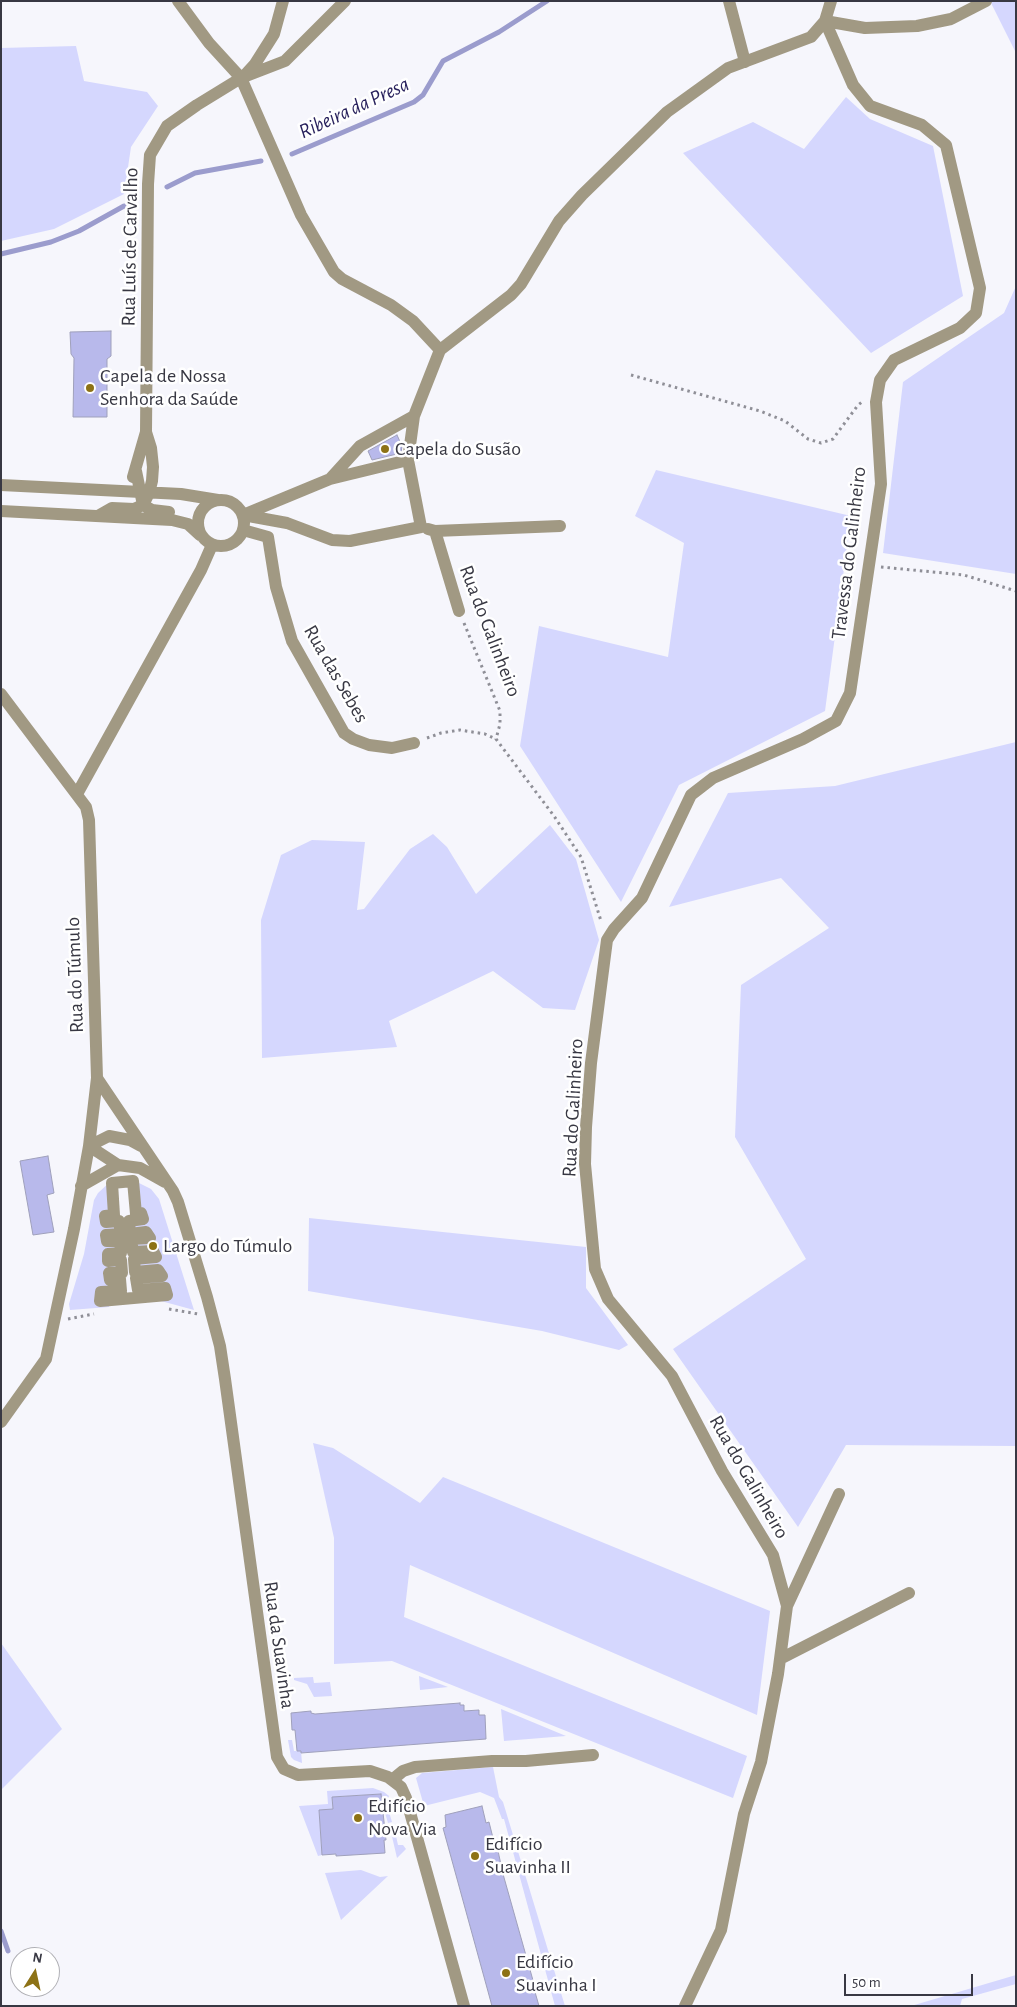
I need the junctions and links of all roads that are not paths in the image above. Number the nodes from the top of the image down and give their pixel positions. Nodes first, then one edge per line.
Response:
1 (178, 1) edge
2 (283, 1) edge
3 (345, 1) edge
4 (729, 1) edge
5 (830, 1) edge
6 (986, 1) edge
7 (826, 21) junction
8 (746, 62) junction
9 (241, 78) junction
10 (440, 350) junction
11 (414, 416) junction
12 (146, 432) junction
13 (408, 460) junction
14 (153, 468) junction
15 (136, 470) junction
16 (330, 479) junction
17 (1, 485) edge
18 (120, 491) junction
19 (144, 492) junction
20 (171, 494) junction
21 (218, 500) junction
22 (143, 505) junction
23 (1, 511) edge
24 (242, 515) junction
25 (98, 516) junction
26 (188, 524) junction
27 (560, 526) dead end
28 (421, 528) junction
29 (243, 530) junction
30 (435, 531) junction
31 (200, 535) junction
32 (212, 545) junction
33 (459, 611) road end
34 (1, 694) edge
35 (414, 743) road end
36 (77, 794) junction
37 (607, 940) joint
38 (97, 1078) junction
39 (89, 1146) junction
40 (144, 1147) junction
41 (118, 1165) junction
42 (133, 1181) joint
43 (167, 1183) junction
44 (81, 1186) junction
45 (1, 1422) edge
46 (838, 1494) dead end
47 (909, 1593) dead end
48 (787, 1606) junction
49 (780, 1659) junction
50 (593, 1755) dead end
51 (392, 1780) junction
52 (464, 2006) edge
53 (685, 2006) edge

1 - 9 street
2 - 9 street
3 - 9 street
4 - 8 street
5 - 7 street
6 - 7 street
7 - 8 street
7 - 37 street, Travessa do Galinheiro
8 - 10 street
9 - 10 street
9 - 12 street, Rua Luís de Carvalho
10 - 11 street
11 - 13 street
11 - 16 street
12 - 14 street, Rua Luís de Carvalho
12 - 15 street, Rua Luís de Carvalho
13 - 16 street
13 - 28 street
14 - 19 street, Rua Luís de Carvalho
14 - 20 street, Rua Luís de Carvalho
15 - 18 street, Rua Luís de Carvalho
15 - 19 street, Rua Luís de Carvalho
16 - 24 street
17 - 18 street
18 - 19 street
19 - 20 street
19 - 22 street, Rua Luís de Carvalho
20 - 21 street
21 - 24 street
21 - 31 street
22 - 25 street
22 - 26 street
23 - 25 street
24 - 28 street
24 - 29 street
25 - 26 street
26 - 31 street
27 - 30 street
28 - 30 street
29 - 32 street
29 - 35 street, Rua das Sebes
30 - 33 street, Rua do Galinheiro
31 - 32 street
32 - 36 street
34 - 36 street, Rua do Túmulo
36 - 38 street, Rua do Túmulo
37 - 48 street, Rua do Galinheiro
38 - 39 street, Rua do Túmulo
38 - 40 street, Rua da Suavinha
39 - 40 street
39 - 41 street
39 - 44 street, Rua do Túmulo
40 - 43 street, Rua da Suavinha
41 - 43 street
41 - 44 street
42 - 42 street
43 - 51 street, Rua da Suavinha
44 - 45 street, Rua do Túmulo
46 - 48 street
47 - 49 street
48 - 49 street, Rua do Galinheiro
49 - 53 street, Rua do Galinheiro
50 - 51 street
51 - 52 street

